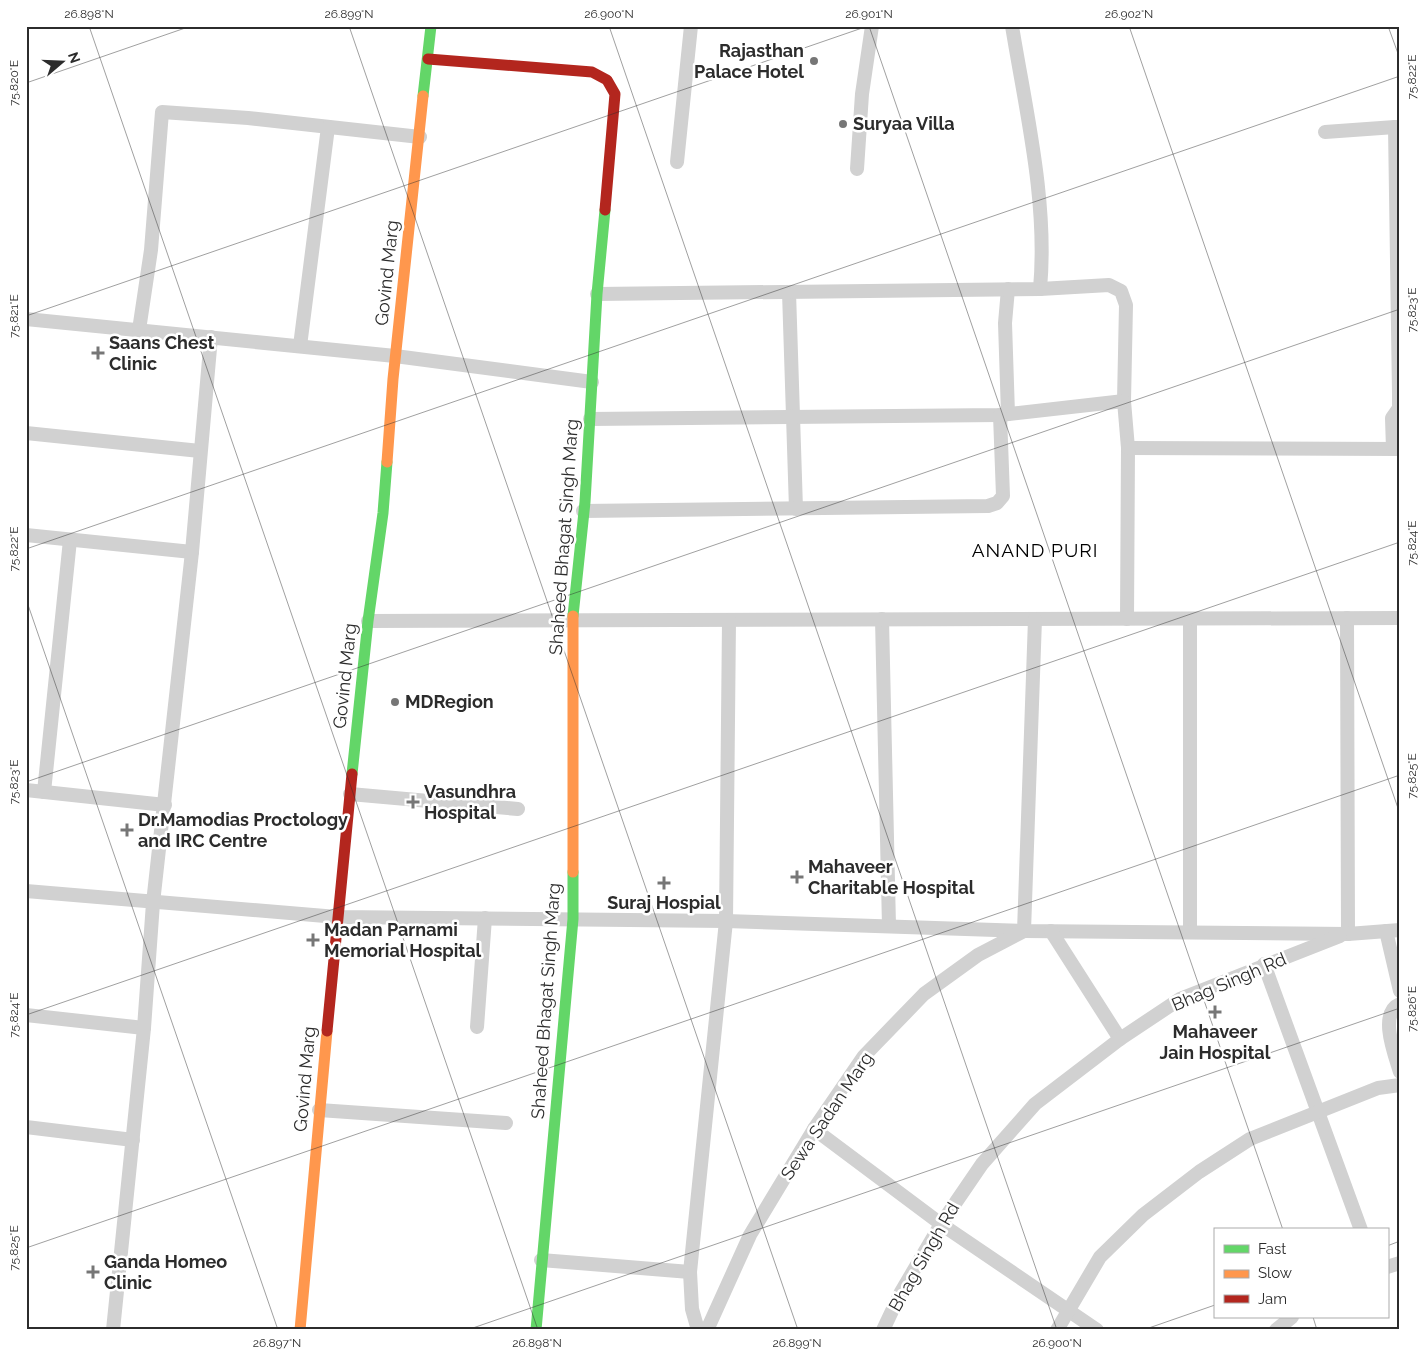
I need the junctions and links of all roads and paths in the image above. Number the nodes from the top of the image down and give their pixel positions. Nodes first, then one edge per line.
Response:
1 (431, 26) edge
2 (691, 26) edge
3 (872, 26) edge
4 (1012, 26) edge
5 (428, 59) junction
6 (328, 127) junction
7 (1397, 127) edge
8 (1325, 132) dead end
9 (420, 137) junction
10 (677, 162) dead end
11 (857, 169) dead end
12 (1008, 289) junction
13 (1040, 289) junction
14 (789, 292) junction
15 (597, 294) junction
16 (26, 319) edge
17 (139, 330) junction
18 (211, 338) junction
19 (300, 346) junction
20 (395, 356) junction
21 (592, 382) junction
22 (1124, 400) junction
23 (1004, 415) junction
24 (793, 417) junction
25 (590, 418) junction
26 (26, 433) edge
27 (1128, 448) junction
28 (1396, 449) edge
29 (200, 451) junction
30 (796, 508) junction
31 (584, 511) junction
32 (26, 535) edge
33 (70, 540) junction
34 (192, 552) junction
35 (1347, 618) junction
36 (1400, 618) edge
37 (1035, 619) junction
38 (1127, 619) junction
39 (1190, 619) junction
40 (729, 620) junction
41 (882, 620) junction
42 (368, 621) junction
43 (572, 621) junction
44 (26, 790) edge
45 (44, 792) junction
46 (350, 794) junction
47 (164, 806) junction
48 (518, 809) dead end
49 (26, 891) edge
50 (152, 903) junction
51 (337, 917) junction
52 (485, 918) junction
53 (573, 919) junction
54 (726, 921) junction
55 (889, 926) junction
56 (1393, 930) edge
57 (1024, 931) junction
58 (1051, 931) junction
59 (1190, 932) junction
60 (1348, 934) junction
61 (1264, 964) junction
62 (1400, 991) edge
63 (1400, 1004) edge
64 (26, 1016) edge
65 (477, 1027) dead end
66 (144, 1028) junction
67 (1120, 1039) junction
68 (1400, 1072) edge
69 (1400, 1085) edge
70 (320, 1110) junction
71 (1318, 1111) junction
72 (506, 1123) dead end
73 (26, 1127) edge
74 (814, 1129) junction
75 (133, 1140) junction
76 (941, 1224) junction
77 (1360, 1228) edge
78 (541, 1260) junction
79 (1400, 1263) edge
80 (1388, 1268) edge
81 (690, 1272) junction
82 (1068, 1310) junction
83 (1291, 1318) edge
84 (113, 1330) edge
85 (300, 1330) edge
86 (536, 1330) edge
87 (698, 1330) edge
88 (707, 1330) edge
89 (883, 1330) edge
90 (1057, 1330) edge
91 (1097, 1330) edge
92 (1276, 1330) edge

1 - 5 street, Govind Marg
2 - 10 street
3 - 11 street
4 - 13 street
5 - 9 street, Govind Marg
5 - 15 street, Shaheed Bhagat Singh Marg
6 - 9 street
6 - 17 street
6 - 19 street
7 - 8 street
7 - 28 street
9 - 20 street, Govind Marg
12 - 13 street
12 - 14 street
12 - 23 street
13 - 22 street
14 - 15 street
14 - 24 street
15 - 21 street, Shaheed Bhagat Singh Marg
16 - 17 street
17 - 18 street
18 - 19 street
18 - 29 street
19 - 20 street
20 - 21 street
20 - 42 street, Govind Marg
21 - 25 street, Shaheed Bhagat Singh Marg
22 - 23 street
22 - 27 street
23 - 24 street
23 - 30 street
24 - 25 street
24 - 30 street
25 - 31 street, Shaheed Bhagat Singh Marg
26 - 29 street
27 - 28 street
27 - 38 street
29 - 34 street
30 - 31 street
31 - 43 street, Shaheed Bhagat Singh Marg
32 - 33 street
33 - 34 street
33 - 45 street
34 - 47 street
35 - 36 street
35 - 39 street
35 - 60 street
37 - 38 street
37 - 41 street
37 - 57 street
38 - 39 street
39 - 59 street
40 - 41 street
40 - 43 street
40 - 54 street
41 - 55 street
42 - 43 street
42 - 46 street, Govind Marg
43 - 53 street, Shaheed Bhagat Singh Marg
44 - 45 street
45 - 47 street
46 - 48 street
46 - 51 street, Govind Marg
47 - 50 street
49 - 50 street
50 - 51 street
50 - 66 street
51 - 52 street
51 - 70 street, Govind Marg
52 - 53 street
52 - 65 street
53 - 54 street
53 - 78 street, Shaheed Bhagat Singh Marg
54 - 55 street
54 - 81 street
55 - 57 street
56 - 60 street
56 - 62 street
57 - 58 street
57 - 74 street, Sewa Sadan Marg
58 - 59 street
58 - 67 street
59 - 60 street
60 - 61 street, Bhag Singh Rd
61 - 67 street, Bhag Singh Rd
61 - 71 street
63 - 68 street
64 - 66 street
66 - 75 street
67 - 76 street, Bhag Singh Rd
69 - 71 street
70 - 72 street
70 - 85 street, Govind Marg
71 - 77 street
71 - 82 street
73 - 75 street
74 - 76 street
74 - 88 street, Sewa Sadan Marg
75 - 84 street
76 - 82 street
76 - 89 street, Bhag Singh Rd
78 - 81 street
78 - 86 street, Shaheed Bhagat Singh Marg
79 - 80 street
81 - 87 street
82 - 90 street
82 - 91 street
83 - 92 street

